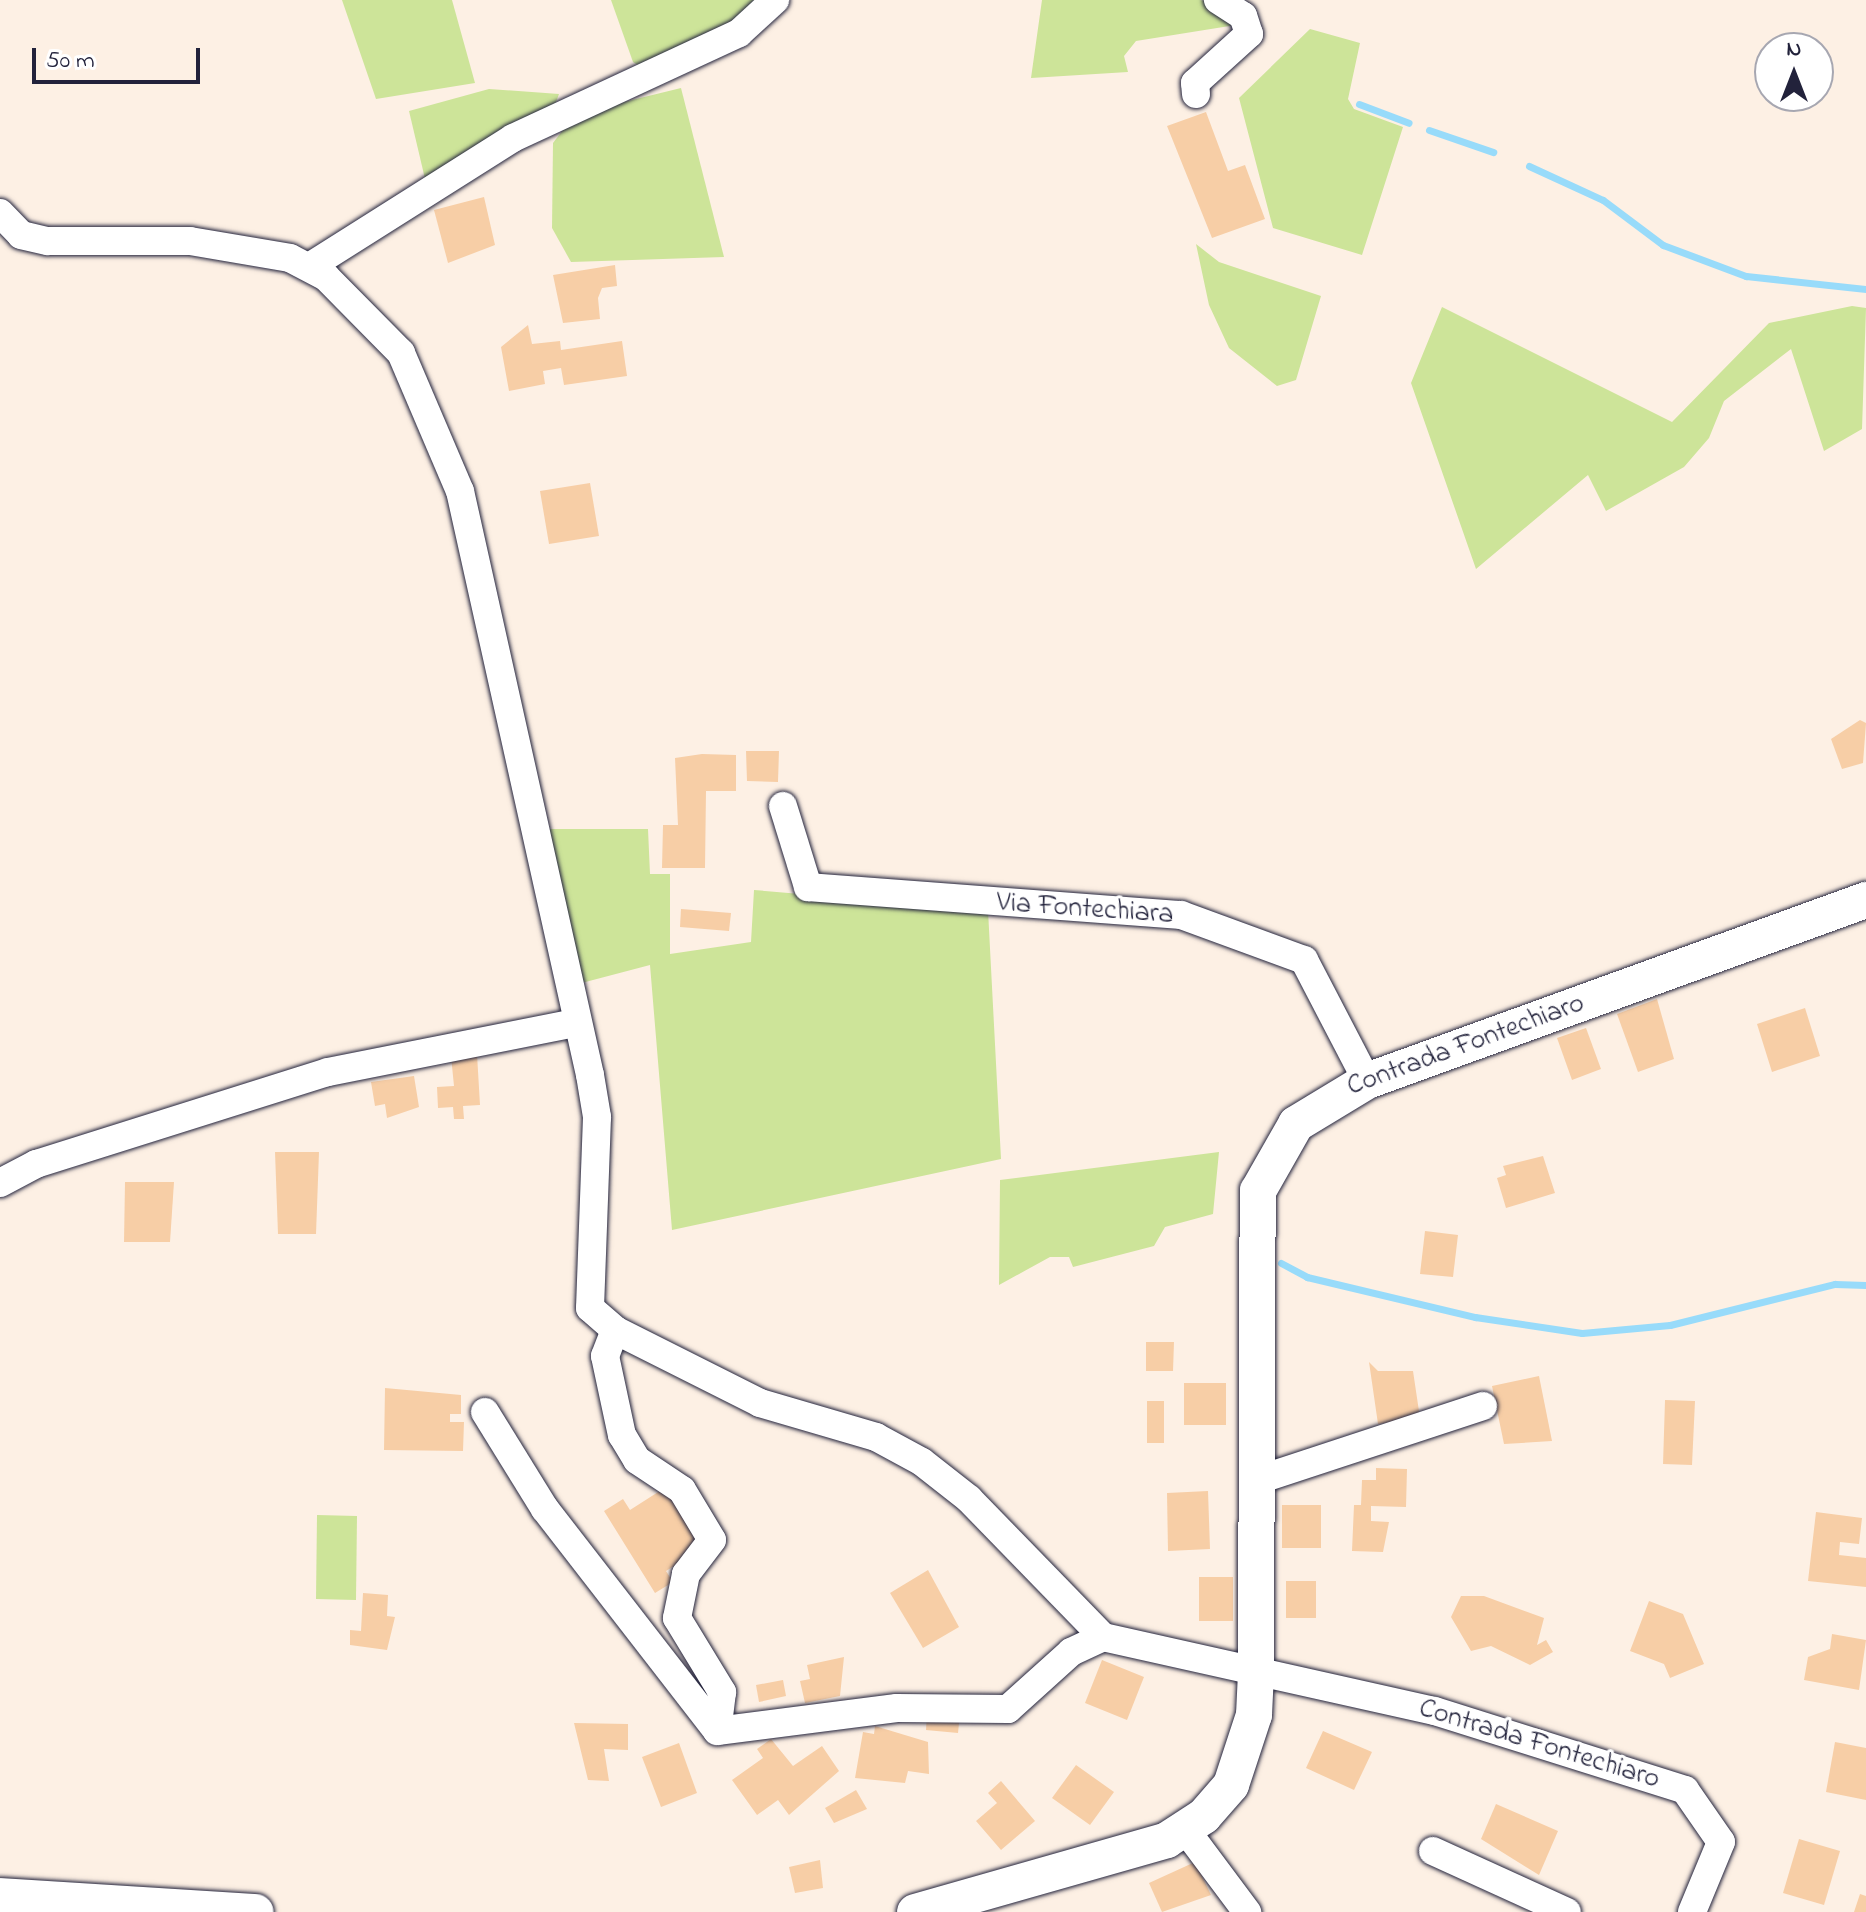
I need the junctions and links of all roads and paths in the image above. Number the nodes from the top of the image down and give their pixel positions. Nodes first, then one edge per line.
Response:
1 (775, 0) edge
2 (1218, 0) edge
3 (1196, 94) dead end
4 (0, 213) edge
5 (309, 267) junction
6 (783, 806) dead end
7 (1859, 902) edge
8 (575, 1023) junction
9 (1367, 1081) junction
10 (0, 1183) edge
11 (615, 1330) junction
12 (1483, 1406) dead end
13 (485, 1412) dead end
14 (1255, 1481) junction
15 (1103, 1637) junction
16 (1256, 1672) junction
17 (720, 1731) junction
18 (1185, 1829) junction
19 (1433, 1851) dead end
20 (0, 1896) edge
21 (256, 1912) edge
22 (915, 1912) edge
23 (1247, 1912) edge
24 (1567, 1912) edge
25 (1692, 1912) edge

1 - 5 street
2 - 3 street
4 - 5 street
5 - 8 street
6 - 9 street, Via Fontechiara
7 - 9 main road, Contrada Fontechiaro
8 - 10 street
8 - 11 street
9 - 14 main road, Contrada Fontechiaro
11 - 15 street
11 - 17 street
12 - 14 street
13 - 17 street
14 - 16 main road, Contrada Fontechiaro
15 - 16 street
15 - 17 street
16 - 18 main road, Contrada Fontechiaro
16 - 25 street, Contrada Fontechiaro
18 - 22 main road, Contrada Fontechiaro
18 - 23 street
19 - 24 street
20 - 21 main road

